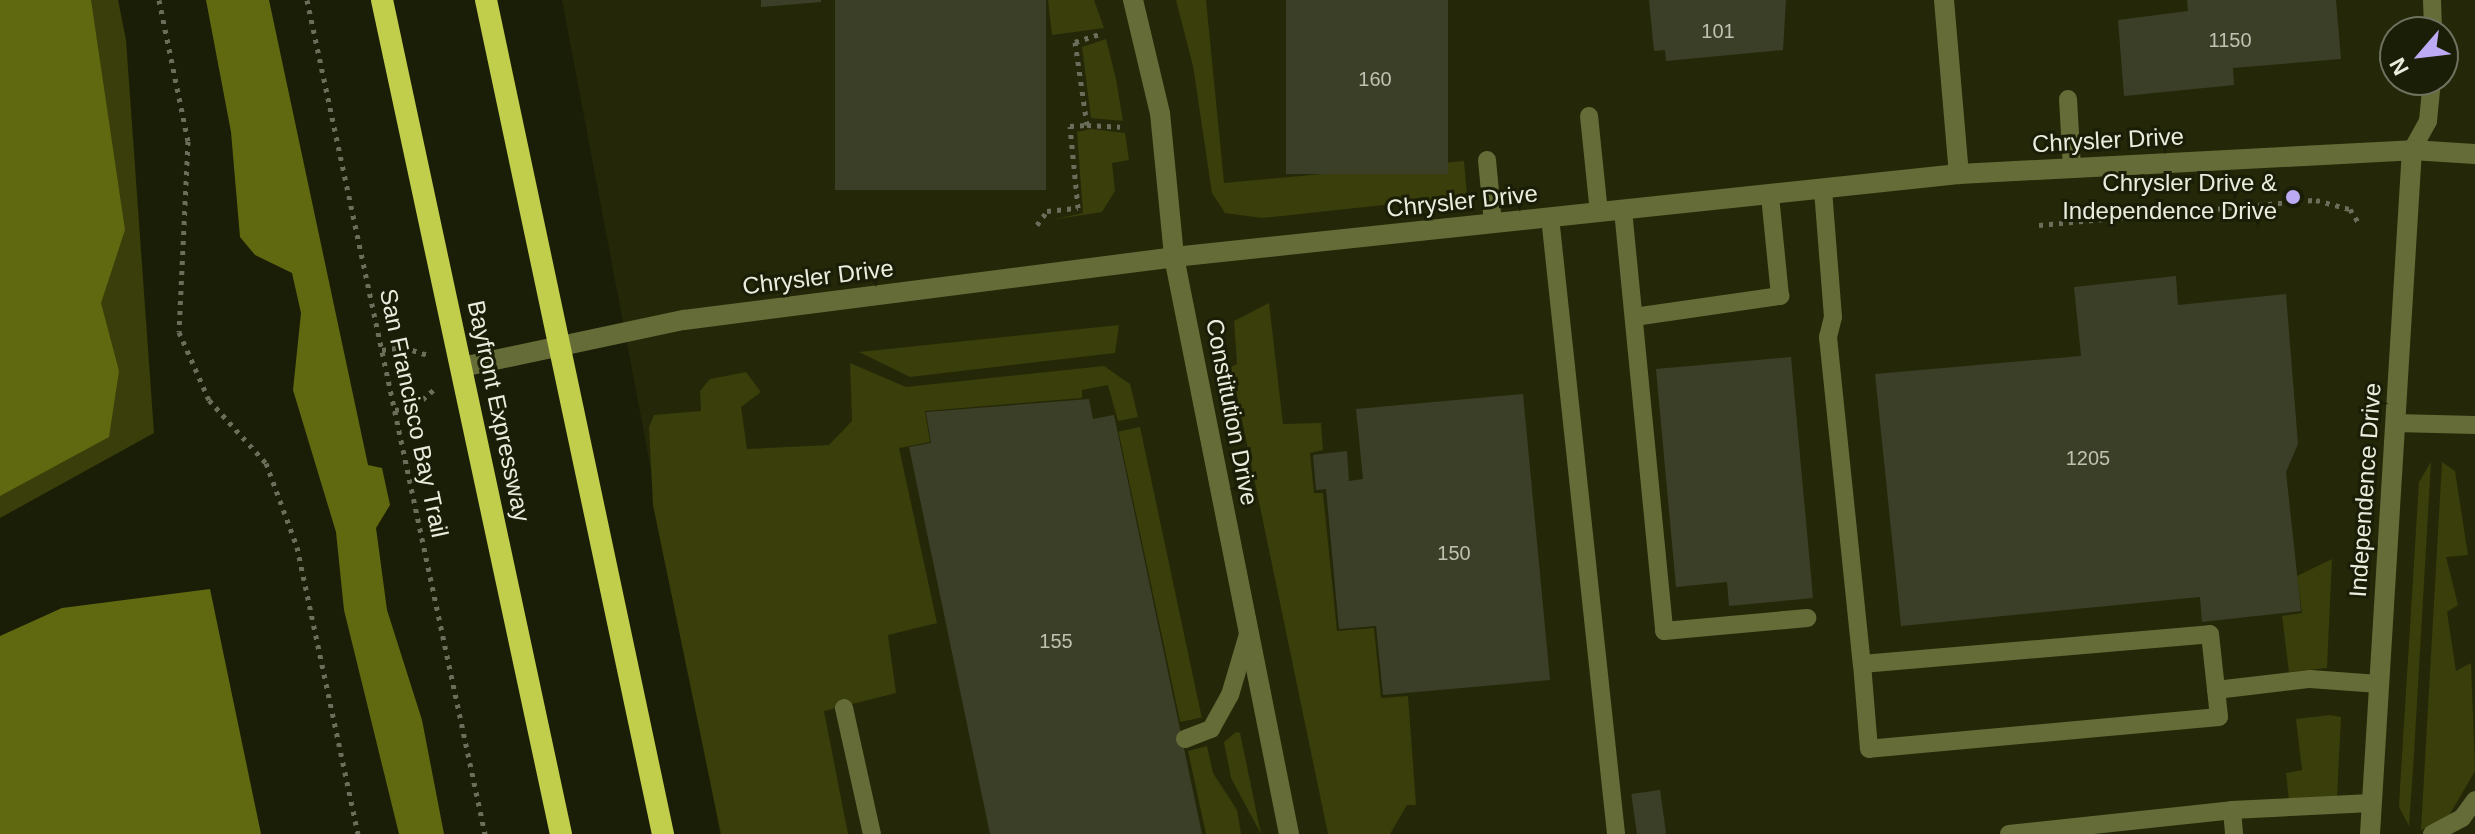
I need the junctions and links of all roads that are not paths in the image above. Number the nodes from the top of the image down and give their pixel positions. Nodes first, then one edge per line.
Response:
1 (382, 0) edge
2 (486, 0) edge
3 (1133, 0) edge
4 (1944, 0) edge
5 (2430, 96) edge
6 (2068, 99) dead end
7 (1589, 116) dead end
8 (2412, 150) junction
9 (2475, 154) edge
10 (1487, 160) dead end
11 (2072, 168) junction
12 (1959, 174) junction
13 (1823, 190) junction
14 (1770, 195) junction
15 (1623, 210) junction
16 (1599, 212) junction
17 (1550, 217) junction
18 (1493, 224) junction
19 (1174, 257) junction
20 (1634, 317) junction
21 (562, 347) junction
22 (462, 367) junction
23 (2395, 423) junction
24 (2475, 425) edge
25 (1807, 618) dead end
26 (1249, 631) junction
27 (1862, 664) junction
28 (2379, 684) junction
29 (2216, 690) junction
30 (844, 708) dead end
31 (1185, 739) dead end
32 (2475, 800) edge
33 (2371, 803) junction
34 (2232, 810) junction
35 (561, 834) edge
36 (663, 834) edge
37 (872, 834) edge
38 (1289, 834) edge
39 (1616, 834) edge
40 (2009, 834) edge
41 (2234, 834) edge
42 (2370, 834) edge
43 (2432, 834) edge

1 - 22 highway, Bayfront Expressway
2 - 21 highway
3 - 19 street, Constitution Drive
4 - 12 street
5 - 8 lane
6 - 11 lane
7 - 16 lane
8 - 9 street, Chrysler Drive
8 - 11 street, Chrysler Drive
8 - 23 street, Independence Drive
10 - 18 lane
11 - 12 street, Chrysler Drive
12 - 13 street, Chrysler Drive
13 - 14 street, Chrysler Drive
13 - 27 lane
14 - 15 street, Chrysler Drive
14 - 20 lane
15 - 16 street, Chrysler Drive
15 - 20 lane
16 - 17 street, Chrysler Drive
17 - 18 street, Chrysler Drive
17 - 39 lane
18 - 19 street, Chrysler Drive
19 - 21 street, Chrysler Drive
19 - 26 street, Constitution Drive
20 - 25 lane
21 - 22 street, Chrysler Drive
21 - 36 highway
22 - 35 highway, Bayfront Expressway
23 - 24 lane
23 - 28 street, Independence Drive
26 - 31 lane
26 - 38 street, Constitution Drive
27 - 29 lane
27 - 29 lane
28 - 29 lane
28 - 33 street, Independence Drive
30 - 37 lane
32 - 43 lane
33 - 34 lane
33 - 42 street, Independence Drive
34 - 40 lane
34 - 41 lane

